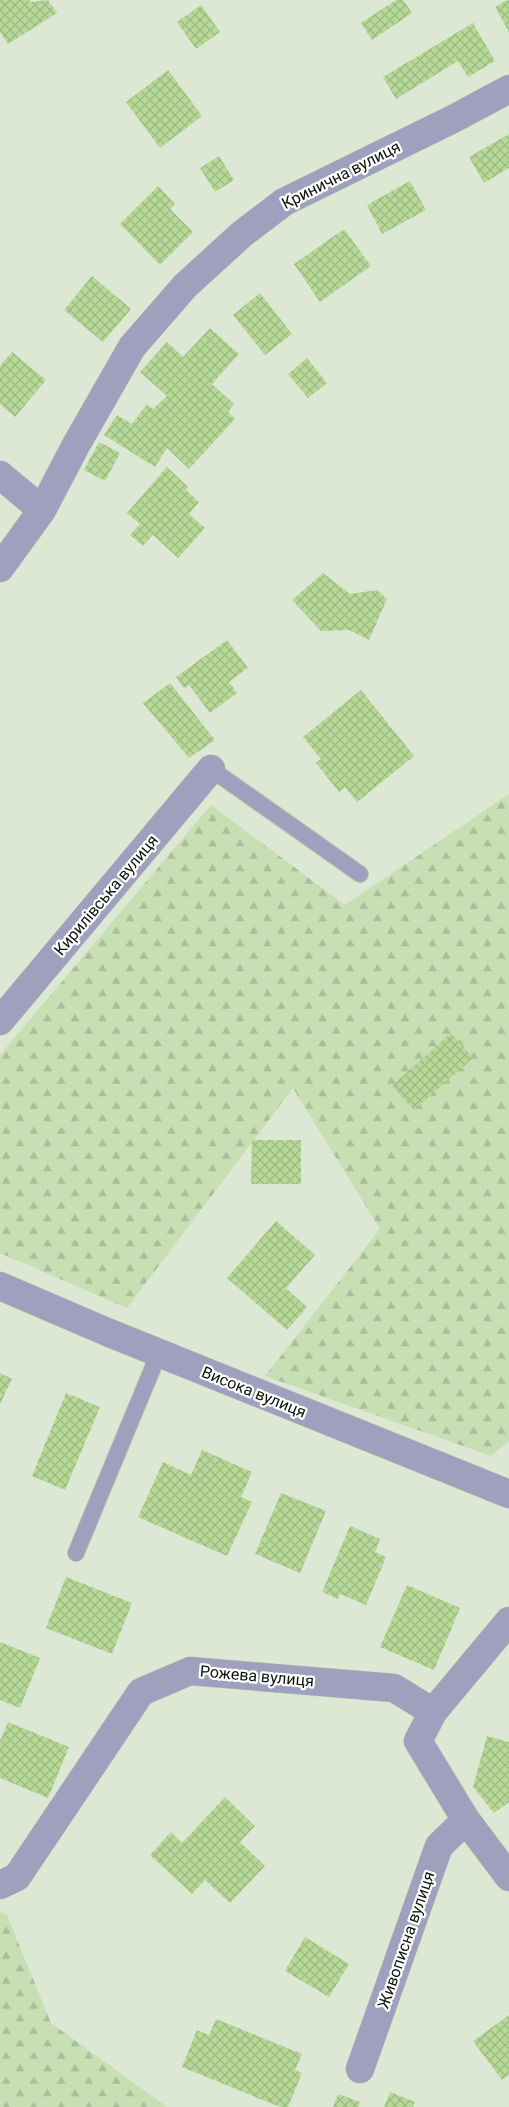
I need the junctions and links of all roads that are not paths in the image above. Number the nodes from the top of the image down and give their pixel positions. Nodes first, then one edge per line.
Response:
1 (509, 89) edge
2 (0, 475) edge
3 (42, 510) junction
4 (0, 568) edge
5 (211, 769) joint
6 (360, 874) dead end
7 (0, 1021) edge
8 (0, 1286) edge
9 (159, 1353) junction
10 (509, 1494) edge
11 (76, 1553) dead end
12 (509, 1621) edge
13 (433, 1712) junction
14 (466, 1820) junction
15 (509, 1877) edge
16 (0, 1884) edge
17 (360, 2069) dead end

1 - 3 street, Кринична вулиця
2 - 3 street
3 - 4 street, Кринична вулиця
5 - 6 lane
5 - 7 street, Кирилівська вулиця
8 - 9 street, Висока вулиця
9 - 10 street, Висока вулиця
9 - 11 lane
12 - 13 street
13 - 14 street
13 - 16 street, Рожева вулиця
14 - 15 street
14 - 17 street, Живописна вулиця

